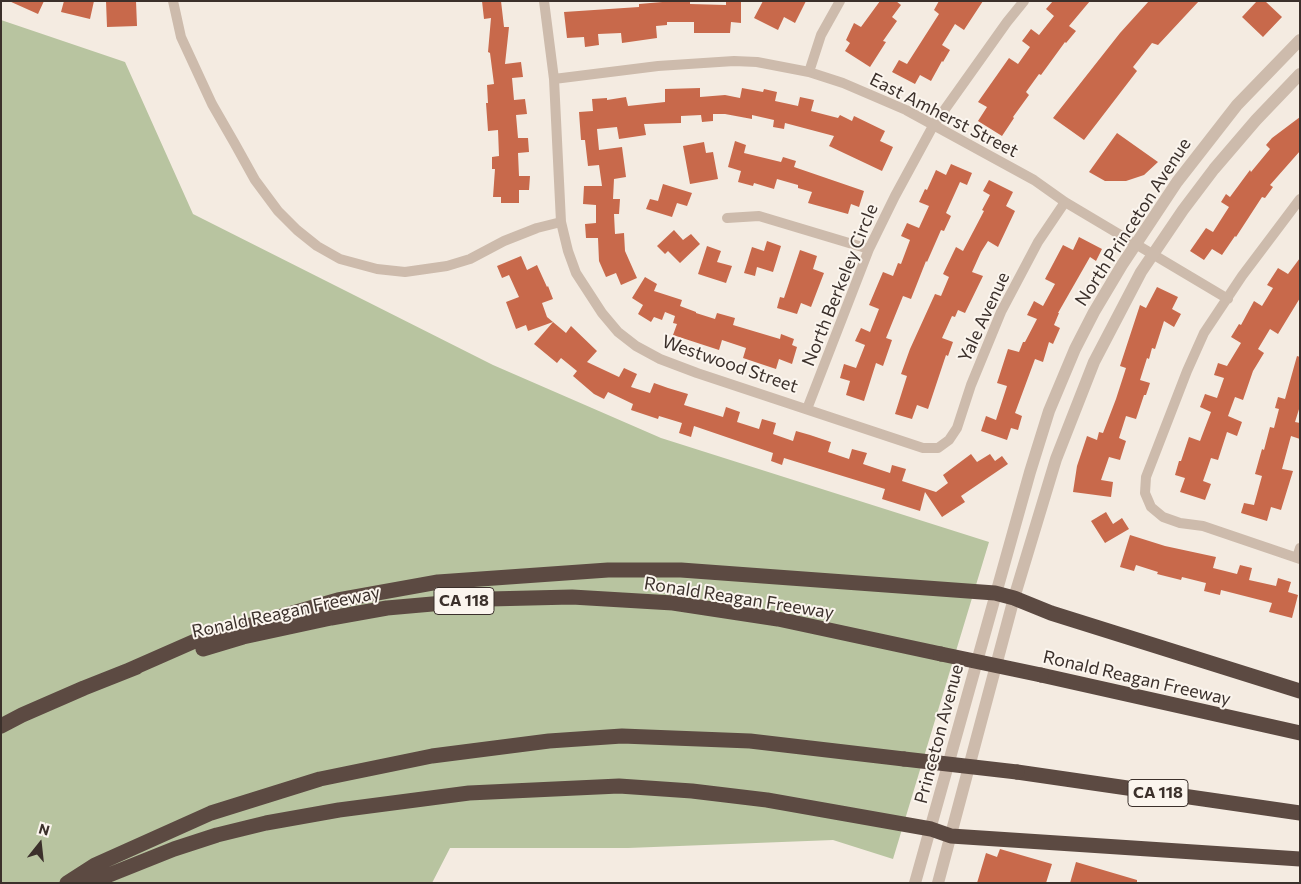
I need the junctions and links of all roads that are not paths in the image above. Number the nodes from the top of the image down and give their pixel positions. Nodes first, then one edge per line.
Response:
1 (173, 1) edge
2 (544, 1) edge
3 (840, 1) edge
4 (1024, 1) edge
5 (1300, 40) edge
6 (809, 72) junction
7 (1300, 74) edge
8 (554, 79) junction
9 (933, 126) junction
10 (1300, 199) edge
11 (1065, 202) junction
12 (727, 218) dead end
13 (561, 222) junction
14 (1136, 243) junction
15 (869, 249) junction
16 (1152, 254) junction
17 (1228, 299) junction
18 (807, 409) junction
19 (938, 448) joint
20 (1299, 555) edge
21 (995, 594) junction
22 (1014, 598) junction
23 (129, 670) junction
24 (1300, 691) edge
25 (1, 726) edge
26 (1300, 733) edge
27 (1300, 813) edge
28 (931, 829) junction
29 (951, 836) junction
30 (1300, 859) edge
31 (67, 883) edge
32 (89, 883) edge
33 (915, 883) edge
34 (938, 883) edge

1 - 13 street
2 - 8 street, Westwood Street
3 - 6 street
4 - 9 street, North Berkeley Circle
5 - 14 street, North Princeton Avenue
6 - 8 street, East Amherst Street
6 - 9 street, East Amherst Street
7 - 16 street, North Princeton Avenue
8 - 13 street, Westwood Street
9 - 11 street, East Amherst Street
9 - 15 street, North Berkeley Circle
10 - 17 street
11 - 14 street, East Amherst Street
11 - 19 street, Yale Avenue
12 - 15 street
13 - 18 street, Westwood Street
14 - 16 street, East Amherst Street
14 - 21 street, North Princeton Avenue
15 - 18 street, North Berkeley Circle
16 - 17 street, East Amherst Street
16 - 22 street, North Princeton Avenue
17 - 20 street
18 - 19 street, Westwood Street
21 - 22 highway
21 - 23 highway
21 - 28 street, Princeton Avenue
22 - 24 highway
22 - 29 street
23 - 25 highway, Ronald Reagan Freeway / CA 118
23 - 26 highway, Ronald Reagan Freeway / CA 118, bridge
27 - 31 highway, CA 118, bridge
28 - 29 highway
28 - 32 highway
28 - 33 street, Princeton Avenue
29 - 30 highway
29 - 34 street

